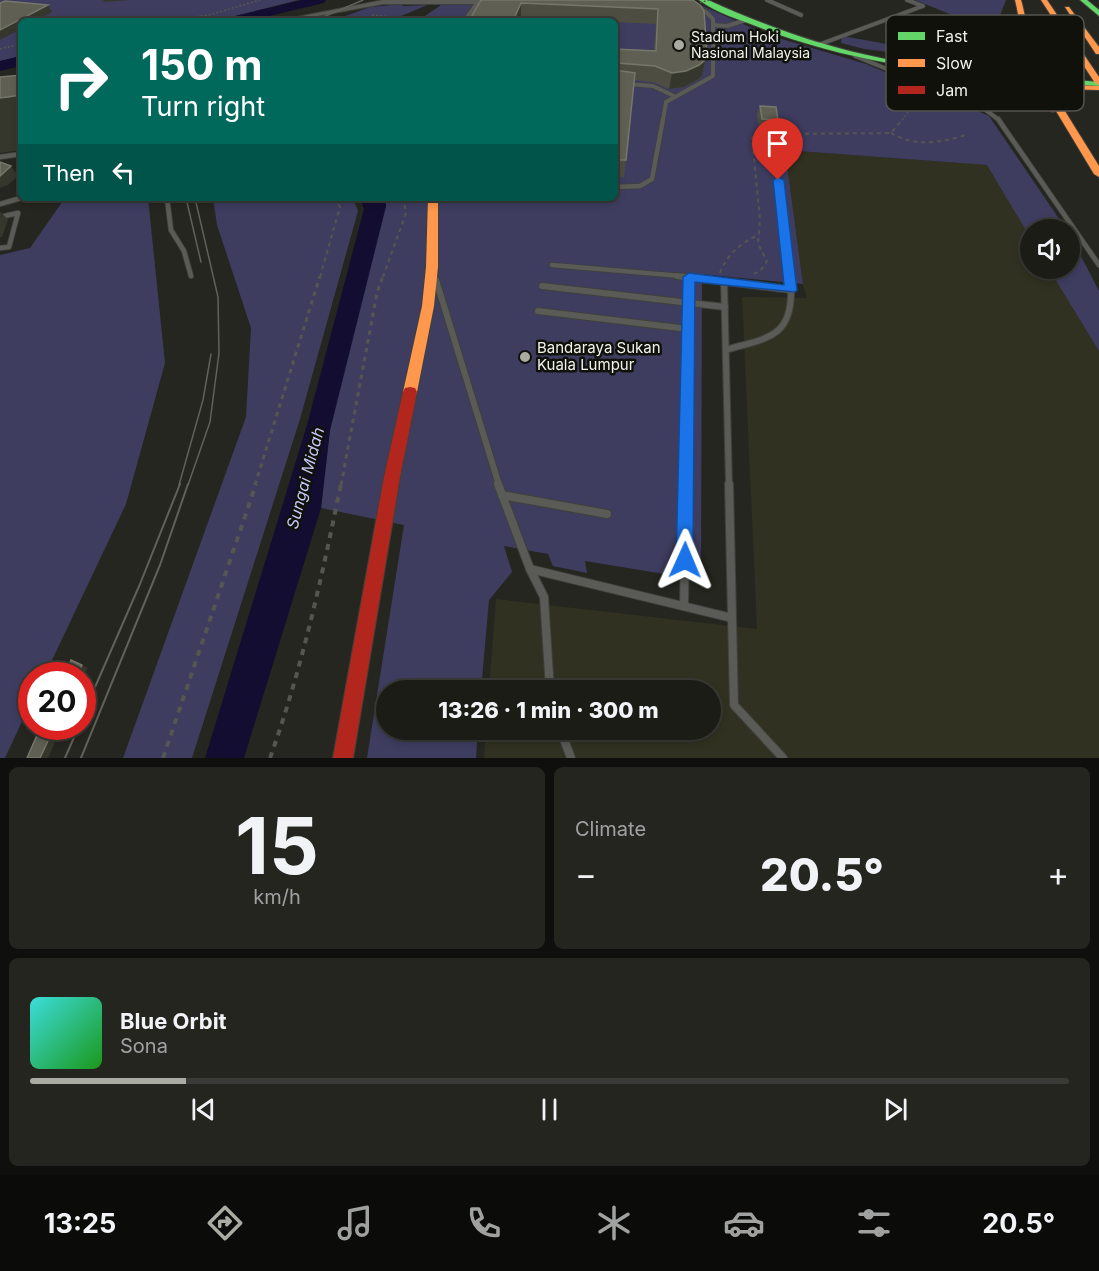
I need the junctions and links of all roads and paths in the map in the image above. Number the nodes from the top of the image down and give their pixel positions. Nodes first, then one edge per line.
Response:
1 (260, 0) edge
2 (682, 0) edge
3 (709, 0) edge
4 (717, 0) edge
5 (767, 0) edge
6 (907, 0) edge
7 (1018, 0) edge
8 (1044, 0) edge
9 (1060, 0) edge
10 (1083, 0) edge
11 (479, 1) edge
12 (698, 2) edge
13 (1099, 14) edge
14 (801, 15) dead end
15 (898, 15) edge
16 (1021, 15) edge
17 (1054, 15) edge
18 (1071, 15) edge
19 (183, 18) edge
20 (297, 18) edge
21 (467, 18) edge
22 (746, 20) junction
23 (886, 20) edge
24 (713, 25) junction
25 (1084, 32) edge
26 (822, 43) junction
27 (18, 45) edge
28 (0, 48) edge
29 (1099, 52) edge
30 (854, 55) junction
31 (886, 56) edge
32 (886, 61) edge
33 (1084, 62) edge
34 (886, 68) edge
35 (618, 83) edge
36 (1084, 83) edge
37 (1099, 85) edge
38 (674, 96) junction
39 (988, 111) edge
40 (1056, 111) edge
41 (1060, 111) edge
42 (1064, 120) junction
43 (967, 132) dead end
44 (772, 134) dead end
45 (891, 134) dead end
46 (18, 154) edge
47 (0, 157) edge
48 (1099, 174) edge
49 (618, 187) edge
50 (18, 199) edge
51 (167, 201) edge
52 (336, 201) edge
53 (404, 201) edge
54 (433, 201) edge
55 (0, 204) edge
56 (0, 217) edge
57 (0, 248) edge
58 (552, 265) dead end
59 (1099, 265) edge
60 (432, 267) junction
61 (191, 276) dead end
62 (689, 277) junction
63 (724, 281) junction
64 (542, 286) dead end
65 (791, 290) junction
66 (689, 303) junction
67 (725, 307) junction
68 (538, 311) dead end
69 (688, 329) junction
70 (726, 350) junction
71 (502, 495) junction
72 (607, 514) dead end
73 (530, 568) junction
74 (684, 606) junction
75 (732, 618) junction
76 (549, 680) edge
77 (564, 740) edge
78 (163, 758) edge
79 (270, 758) edge
80 (343, 758) edge
81 (571, 758) edge
82 (783, 758) edge

1 - 19 path
2 - 24 lane
3 - 12 path, bridge
4 - 26 main road
5 - 14 lane
6 - 15 lane
7 - 16 main road
8 - 17 main road
9 - 18 main road
10 - 13 main road
11 - 20 street
11 - 21 street
12 - 22 main road
22 - 24 lane
22 - 26 main road
23 - 26 lane
24 - 38 lane
25 - 29 main road
26 - 30 main road
26 - 31 main road
27 - 28 path
30 - 32 main road
30 - 34 lane
33 - 37 main road
35 - 38 lane
36 - 37 main road
38 - 49 lane
39 - 59 lane
40 - 42 main road
41 - 42 main road
42 - 48 main road
43 - 45 path
44 - 65 lane
46 - 47 lane
50 - 55 lane
51 - 61 lane
52 - 78 path
53 - 79 path
54 - 60 main road
56 - 57 lane
58 - 62 lane
60 - 71 lane
60 - 80 main road
62 - 63 lane
62 - 66 lane
63 - 65 lane
63 - 67 lane
64 - 66 lane
65 - 70 lane
66 - 67 lane
66 - 69 lane
67 - 70 lane
68 - 69 lane
69 - 74 lane
70 - 75 lane
71 - 72 lane
71 - 73 lane
73 - 74 lane
73 - 76 lane
74 - 75 lane
75 - 82 lane
77 - 81 lane

